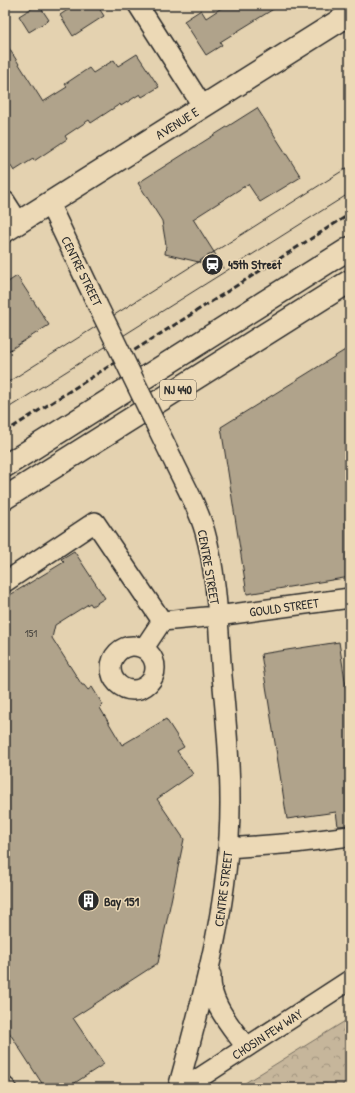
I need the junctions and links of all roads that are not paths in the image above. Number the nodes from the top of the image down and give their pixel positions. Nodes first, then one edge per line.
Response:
1 (138, 5) edge
2 (350, 14) edge
3 (203, 107) junction
4 (5, 201) edge
5 (49, 204) junction
6 (12, 227) edge
7 (350, 248) edge
8 (350, 281) edge
9 (5, 466) edge
10 (5, 498) edge
11 (5, 582) edge
12 (350, 598) edge
13 (217, 616) junction
14 (162, 621) junction
15 (144, 648) dead end
16 (350, 836) edge
17 (228, 848) junction
18 (211, 963) junction
19 (350, 980) edge
20 (246, 1047) junction
21 (178, 1088) edge
22 (184, 1088) edge

1 - 3 street
2 - 3 main road, AVENUE E
3 - 5 main road, AVENUE E
4 - 6 street
5 - 6 main road, AVENUE E
5 - 13 street, CENTRE STREET, bridge
7 - 9 main road, NJ 440
8 - 10 main road, NJ 440
11 - 14 street
12 - 13 street, GOULD STREET
13 - 14 street, GOULD STREET
13 - 17 street, CENTRE STREET
14 - 15 street
16 - 17 street
17 - 18 street, CENTRE STREET
18 - 20 street, CENTRE STREET
18 - 21 street, CENTRE STREET
19 - 20 street, CHOSIN FEW WAY
20 - 22 street, CHOSIN FEW WAY

